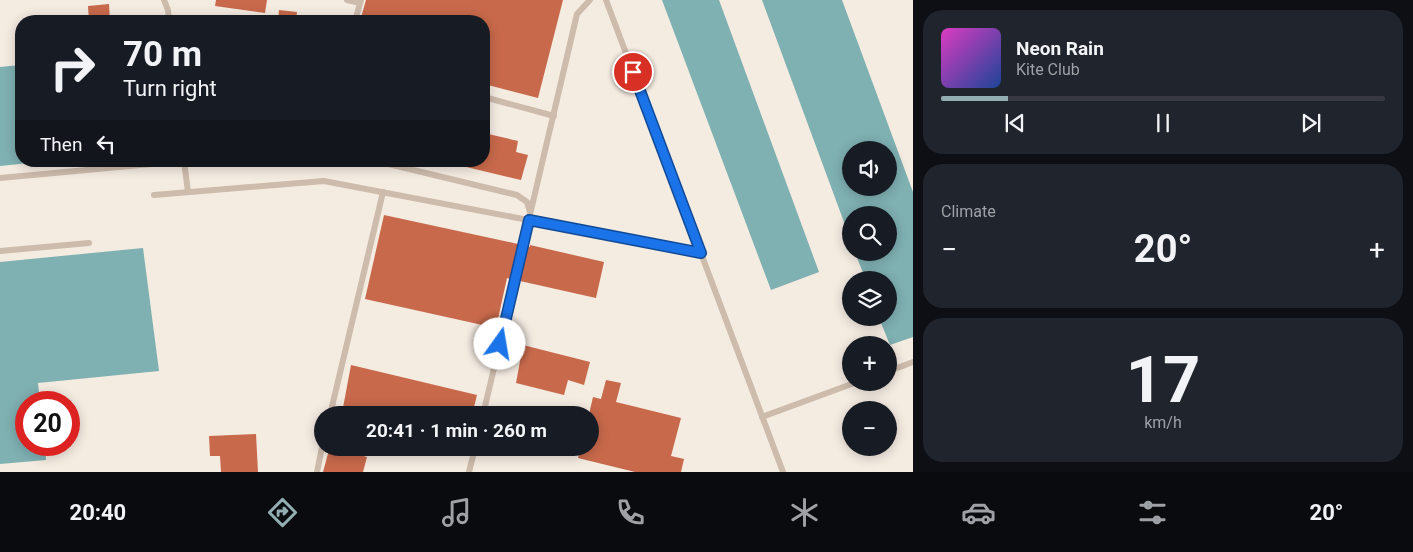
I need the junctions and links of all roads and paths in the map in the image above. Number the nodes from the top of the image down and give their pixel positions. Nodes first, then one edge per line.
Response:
1 (165, 0) edge
2 (347, 0) edge
3 (590, 0) edge
4 (606, 0) edge
5 (360, 2) edge
6 (168, 15) edge
7 (357, 15) edge
8 (490, 99) edge
9 (554, 116) junction
10 (119, 167) edge
11 (185, 167) edge
12 (401, 167) edge
13 (0, 178) edge
14 (188, 192) junction
15 (382, 192) junction
16 (154, 195) dead end
17 (529, 220) junction
18 (89, 243) dead end
19 (0, 251) edge
20 (701, 253) junction
21 (913, 362) edge
22 (897, 368) edge
23 (842, 388) edge
24 (332, 406) edge
25 (485, 406) edge
26 (762, 417) junction
27 (320, 456) edge
28 (473, 456) edge
29 (317, 472) edge
30 (469, 472) edge
31 (783, 472) edge

1 - 6 lane
2 - 5 lane
3 - 9 lane
4 - 20 lane
5 - 7 lane
8 - 9 lane
9 - 17 lane
10 - 13 lane
11 - 14 lane
12 - 17 lane
14 - 15 lane
14 - 16 lane
15 - 17 lane
15 - 24 lane
17 - 20 lane
17 - 25 lane
18 - 19 lane
20 - 26 lane
21 - 22 lane
23 - 26 lane
26 - 31 lane
27 - 29 lane
28 - 30 lane

